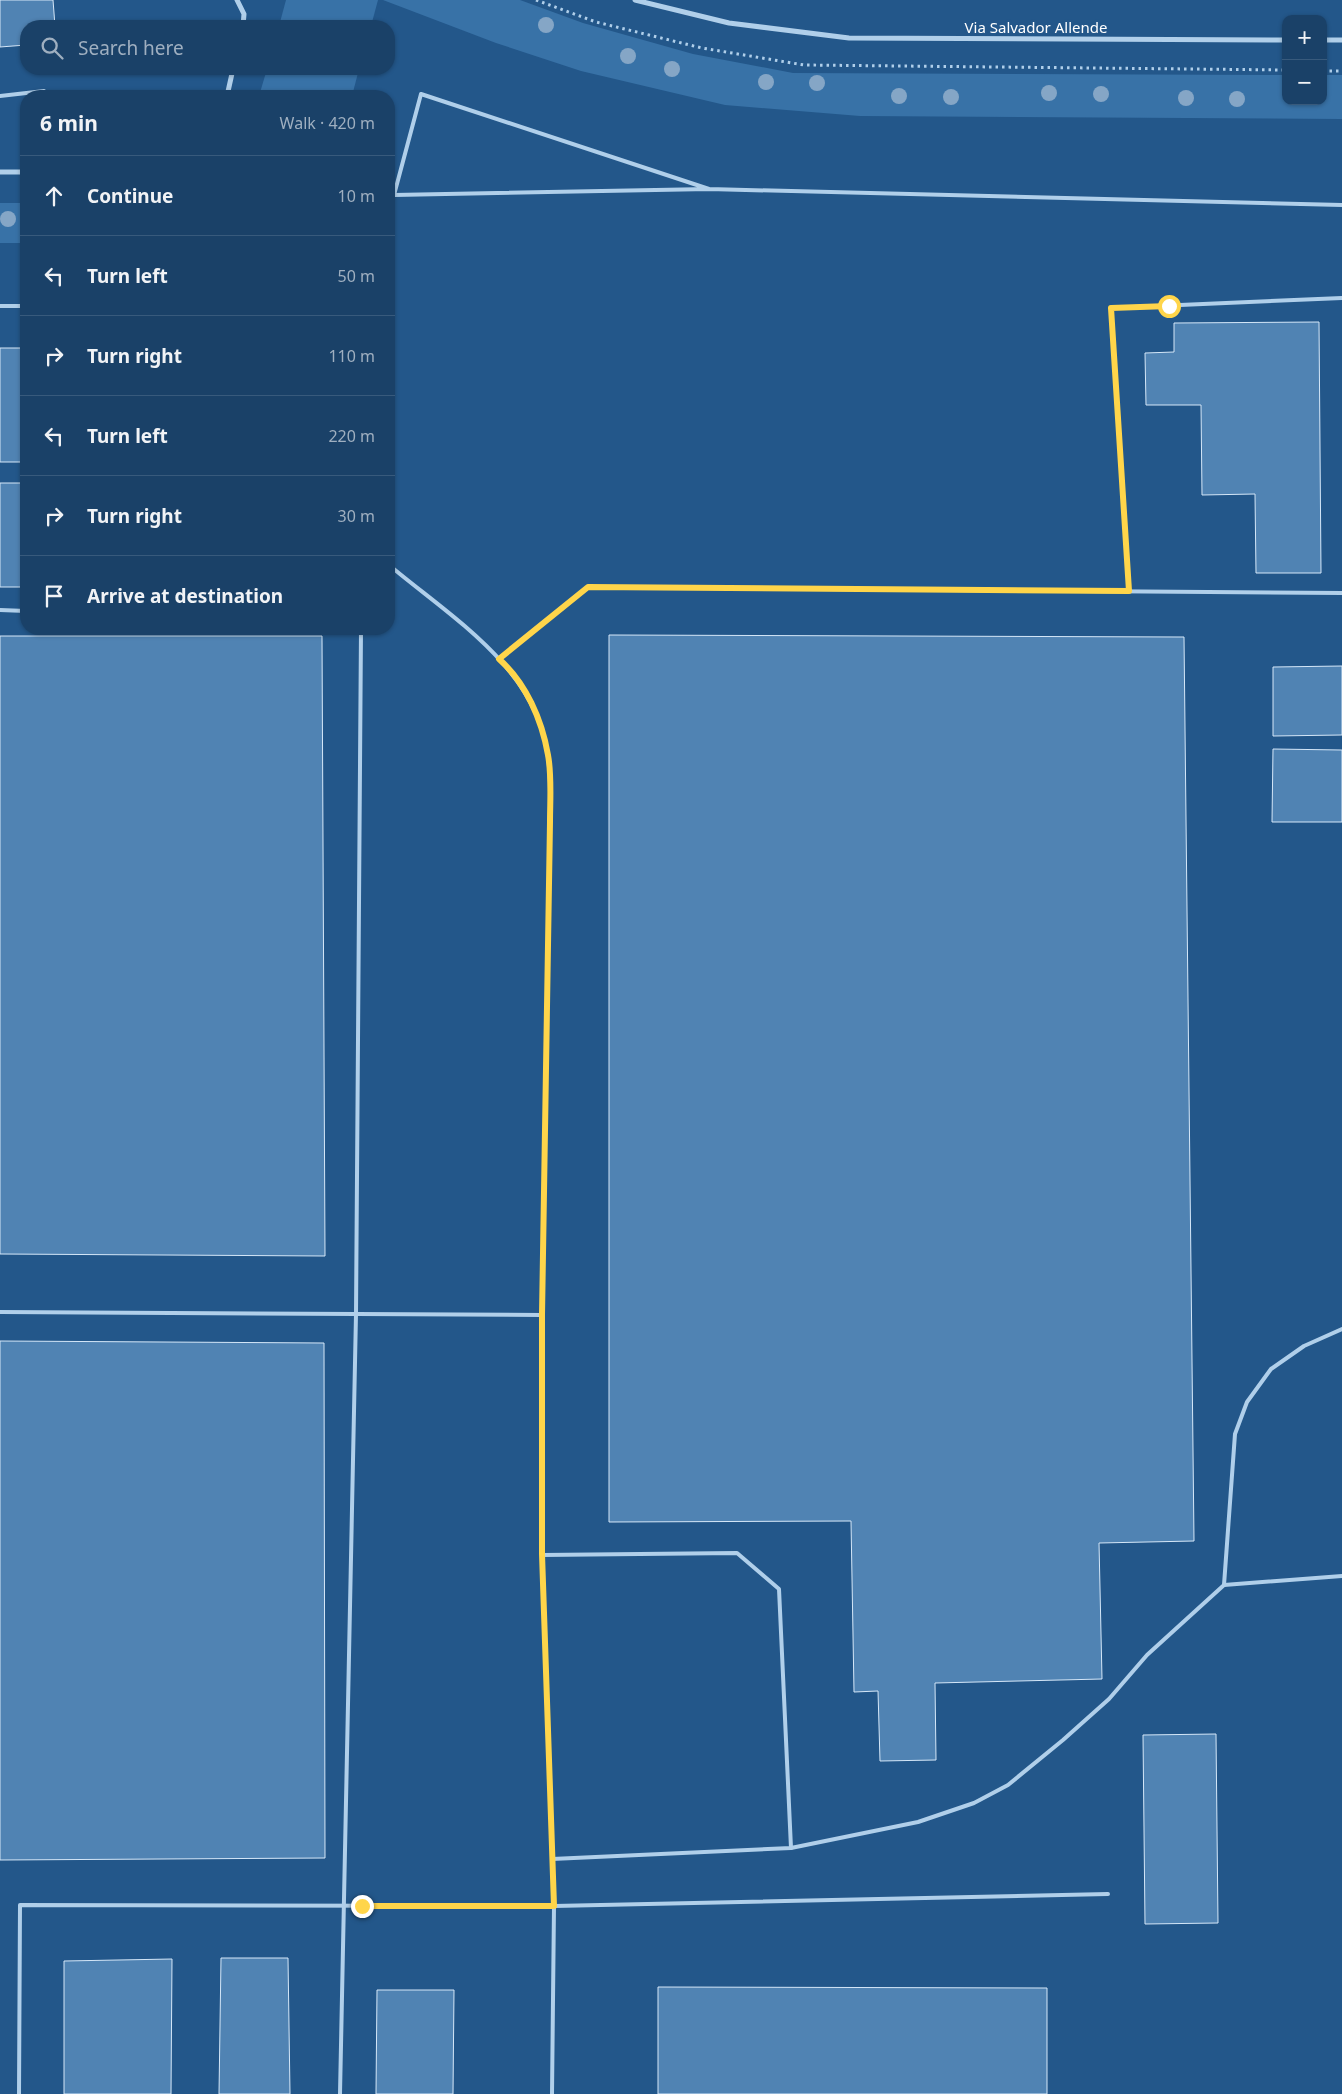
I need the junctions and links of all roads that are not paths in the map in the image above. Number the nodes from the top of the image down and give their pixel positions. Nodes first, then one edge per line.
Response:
1 (635, 0) edge
2 (238, 1) edge
3 (244, 20) edge
4 (1282, 40) edge
5 (1327, 40) edge
6 (1342, 40) edge
7 (232, 75) edge
8 (228, 90) edge
9 (20, 94) edge
10 (0, 96) edge
11 (0, 172) edge
12 (20, 172) edge
13 (709, 189) junction
14 (395, 191) edge
15 (395, 195) edge
16 (1342, 205) edge
17 (1342, 298) edge
18 (0, 306) edge
19 (20, 306) edge
20 (395, 570) edge
21 (1129, 591) junction
22 (1342, 593) edge
23 (0, 610) edge
24 (20, 611) edge
25 (361, 635) edge
26 (499, 659) junction
27 (0, 1312) edge
28 (356, 1314) junction
29 (542, 1315) junction
30 (1342, 1329) edge
31 (542, 1554) junction
32 (1342, 1576) edge
33 (1224, 1585) junction
34 (791, 1848) junction
35 (552, 1858) junction
36 (1108, 1894) dead end
37 (343, 1906) junction
38 (554, 1906) junction
39 (19, 2094) edge
40 (340, 2094) edge
41 (552, 2094) edge

1 - 4 street, Via Salvador Allende
2 - 3 street
5 - 6 street
7 - 8 street
9 - 10 lane
11 - 12 street
13 - 14 lane
13 - 15 lane
13 - 16 lane
17 - 21 lane
18 - 19 lane
20 - 26 lane
21 - 22 lane
21 - 26 lane
23 - 24 lane
25 - 28 lane
26 - 29 lane
27 - 28 lane
28 - 29 lane
28 - 37 lane
29 - 31 lane
30 - 33 lane
31 - 34 lane
31 - 35 lane
32 - 33 lane
33 - 34 lane
34 - 35 lane
35 - 38 lane
36 - 38 lane
37 - 38 lane
37 - 39 lane
37 - 40 lane
38 - 41 lane

